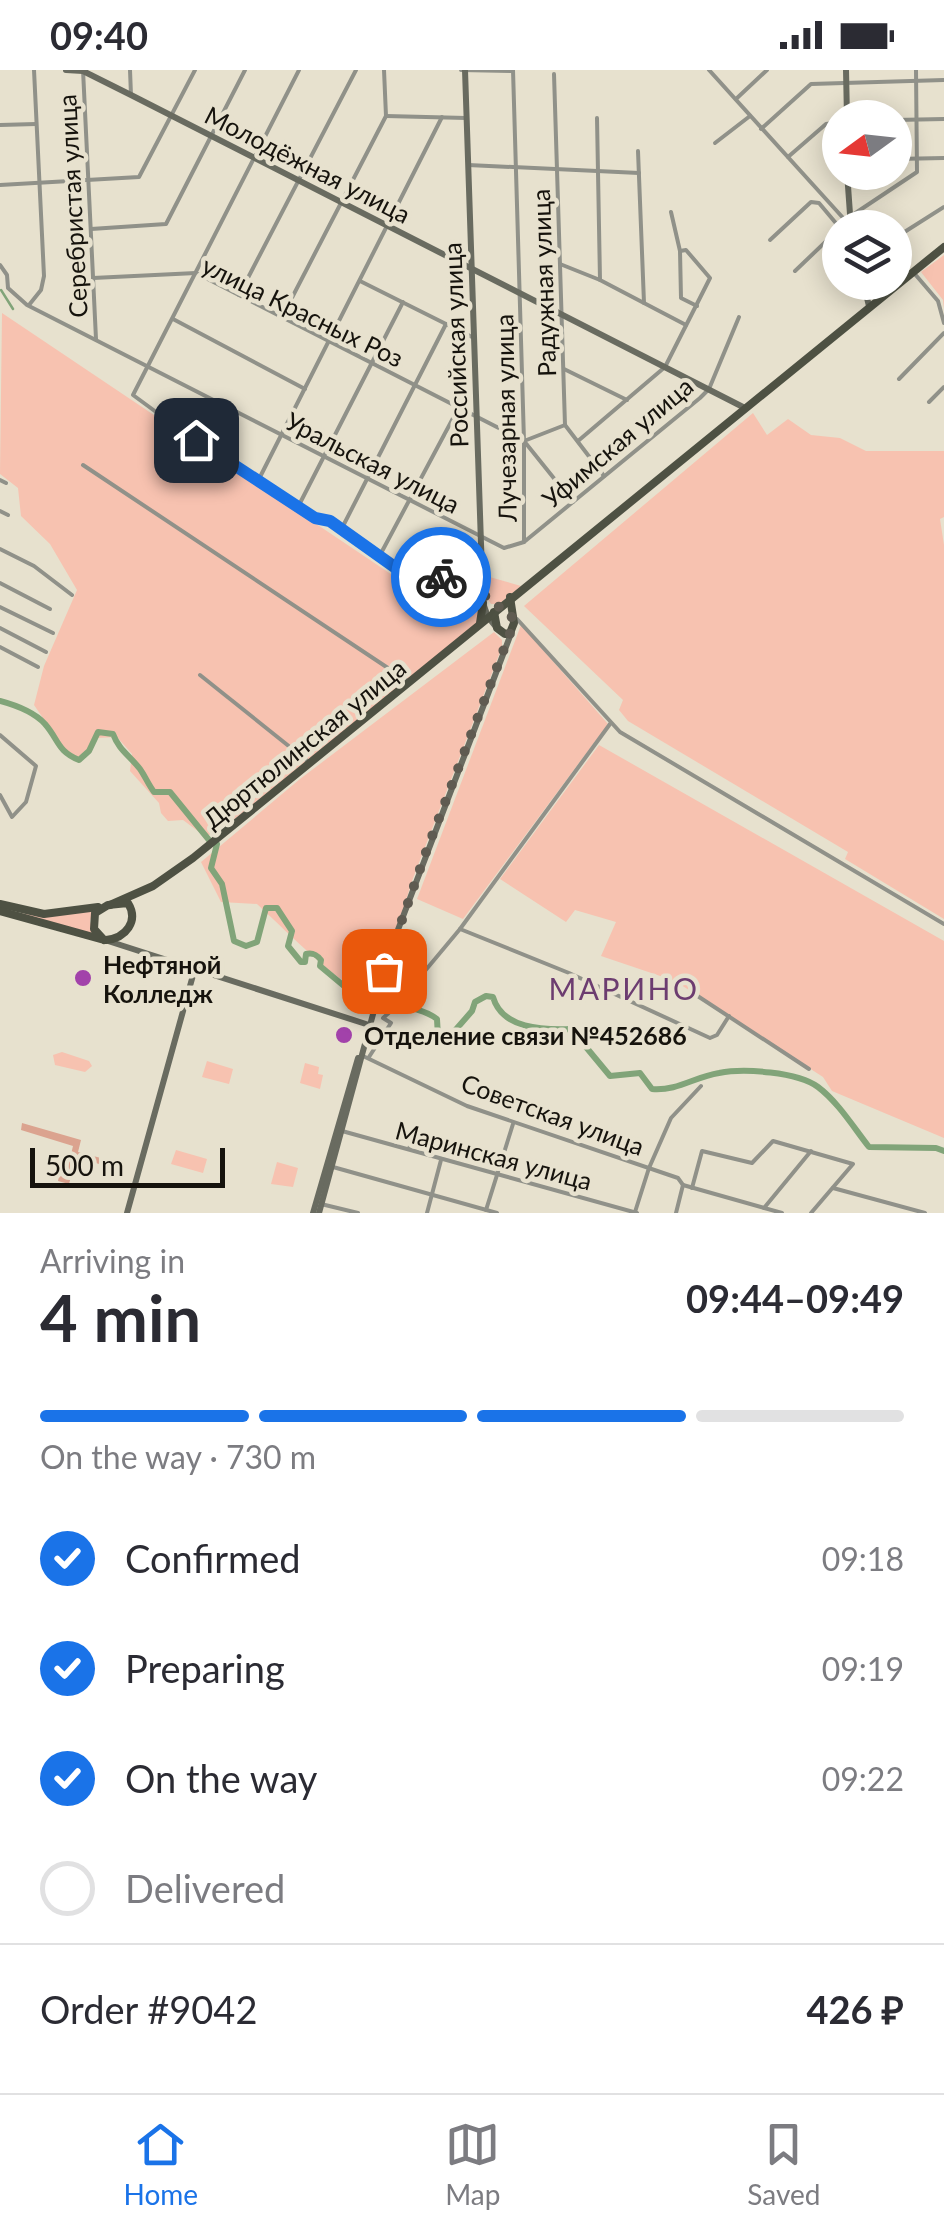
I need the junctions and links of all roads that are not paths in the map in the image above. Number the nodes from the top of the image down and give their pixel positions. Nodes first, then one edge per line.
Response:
1 (34, 70) edge
2 (66, 70) edge
3 (130, 70) edge
4 (195, 70) edge
5 (245, 70) edge
6 (299, 70) edge
7 (356, 70) edge
8 (384, 70) edge
9 (464, 70) edge
10 (709, 70) edge
11 (767, 70) edge
12 (846, 70) edge
13 (916, 70) edge
14 (83, 71) edge
15 (512, 71) edge
16 (554, 74) dead end
17 (916, 80) junction
18 (944, 80) edge
19 (846, 82) junction
20 (131, 95) junction
21 (736, 99) junction
22 (846, 100) edge
23 (172, 116) junction
24 (386, 116) junction
25 (750, 116) junction
26 (442, 117) junction
27 (467, 118) junction
28 (597, 118) dead end
29 (944, 119) edge
30 (912, 120) edge
31 (917, 120) junction
32 (36, 124) junction
33 (0, 125) edge
34 (822, 127) edge
35 (762, 129) junction
36 (211, 137) junction
37 (715, 143) dead end
38 (638, 151) dead end
39 (788, 157) junction
40 (254, 158) junction
41 (912, 158) edge
42 (918, 158) junction
43 (944, 158) edge
44 (468, 164) junction
45 (515, 166) junction
46 (557, 168) junction
47 (598, 170) junction
48 (639, 172) junction
49 (88, 179) junction
50 (299, 181) junction
51 (38, 182) junction
52 (0, 185) edge
53 (343, 203) junction
54 (944, 207) edge
55 (825, 210) edge
56 (836, 210) edge
57 (868, 210) edge
58 (671, 212) dead end
59 (388, 226) junction
60 (912, 227) edge
61 (91, 229) junction
62 (770, 240) dead end
63 (822, 245) edge
64 (944, 247) edge
65 (680, 251) junction
66 (560, 264) junction
67 (0, 265) edge
68 (473, 271) junction
69 (795, 271) dead end
70 (912, 271) joint
71 (196, 274) junction
72 (92, 278) junction
73 (600, 280) junction
74 (360, 281) junction
75 (239, 294) junction
76 (520, 295) junction
77 (868, 300) edge
78 (876, 300) edge
79 (403, 302) junction
80 (644, 304) junction
81 (28, 306) junction
82 (869, 306) junction
83 (698, 307) junction
84 (561, 315) junction
85 (282, 316) junction
86 (739, 317) dead end
87 (173, 319) junction
88 (944, 323) edge
89 (446, 324) junction
90 (688, 326) junction
91 (944, 333) edge
92 (475, 339) junction
93 (96, 340) junction
94 (329, 342) junction
95 (372, 363) junction
96 (147, 366) junction
97 (666, 367) junction
98 (564, 368) junction
99 (899, 379) dead end
100 (415, 385) junction
101 (944, 387) edge
102 (305, 389) junction
103 (709, 389) junction
104 (628, 400) junction
105 (929, 402) dead end
106 (458, 407) junction
107 (744, 408) junction
108 (478, 418) junction
109 (565, 424) junction
110 (282, 435) junction
111 (524, 441) junction
112 (578, 442) junction
113 (325, 457) junction
114 (83, 465) dead end
115 (605, 477) junction
116 (259, 479) junction
117 (368, 479) junction
118 (410, 501) junction
119 (574, 503) junction
120 (298, 507) junction
121 (0, 511) edge
122 (8, 515) dead end
123 (341, 530) junction
124 (482, 537) junction
125 (524, 542) junction
126 (0, 549) edge
127 (379, 558) junction
128 (482, 576) junction
129 (0, 584) edge
130 (72, 595) dead end
131 (510, 598) junction
132 (483, 600) junction
133 (0, 607) edge
134 (50, 609) dead end
135 (494, 612) junction
136 (513, 614) junction
137 (477, 626) junction
138 (516, 627) junction
139 (0, 628) edge
140 (499, 630) junction
141 (53, 634) dead end
142 (0, 647) edge
143 (504, 650) junction
144 (46, 652) dead end
145 (38, 667) dead end
146 (200, 675) dead end
147 (409, 682) junction
148 (610, 724) junction
149 (0, 735) edge
150 (310, 762) junction
151 (0, 795) edge
152 (153, 886) junction
153 (109, 905) junction
154 (0, 908) edge
155 (14, 912) junction
156 (131, 920) junction
157 (944, 924) edge
158 (460, 929) junction
159 (105, 940) junction
160 (131, 948) junction
161 (195, 968) junction
162 (693, 993) dead end
163 (399, 1002) dead end
164 (392, 1010) dead end
165 (729, 1016) junction
166 (368, 1027) junction
167 (366, 1056) junction
168 (809, 1069) dead end
169 (701, 1086) dead end
170 (513, 1124) junction
171 (416, 1128) dead end
172 (342, 1131) junction
173 (335, 1146) junction
174 (410, 1149) junction
175 (811, 1152) junction
176 (442, 1158) junction
177 (332, 1167) junction
178 (649, 1168) junction
179 (496, 1173) junction
180 (683, 1185) junction
181 (692, 1188) junction
182 (833, 1188) junction
183 (431, 1195) junction
184 (606, 1204) junction
185 (764, 1208) junction
186 (318, 1210) edge
187 (486, 1210) junction
188 (914, 1212) edge
189 (127, 1213) edge
190 (358, 1213) edge
191 (427, 1213) edge
192 (497, 1213) edge
193 (604, 1213) edge
194 (636, 1213) edge
195 (676, 1213) edge
196 (782, 1213) edge
197 (811, 1213) edge
198 (926, 1213) edge

1 - 32 street
2 - 14 main road, Молодёжная улица
3 - 20 street
4 - 23 street
5 - 36 street
6 - 40 street
7 - 50 street
8 - 24 street
9 - 15 street
9 - 27 main road, Российская улица
10 - 21 street
11 - 21 street
12 - 19 main road
13 - 17 street
14 - 20 main road, Молодёжная улица
14 - 49 street, Серебристая улица
15 - 45 street, Лучезарная улица
16 - 46 street, Радужная улица
17 - 18 street
17 - 19 street
17 - 31 street
19 - 22 main road
19 - 35 street
20 - 23 main road, Молодёжная улица
21 - 25 street
23 - 36 main road, Молодёжная улица
23 - 49 street
24 - 26 street
24 - 53 street
25 - 35 street
25 - 37 street
26 - 27 street
26 - 59 street
27 - 44 main road, Российская улица
28 - 47 street
29 - 31 street
30 - 31 street
31 - 42 street
32 - 33 street
32 - 51 street
34 - 39 street
35 - 39 street
36 - 40 main road, Молодёжная улица
36 - 61 street
38 - 48 street
39 - 56 street
40 - 50 main road, Молодёжная улица
40 - 71 street
41 - 42 street
42 - 43 street
42 - 57 street
44 - 45 street
44 - 68 main road, Российская улица
45 - 46 street
45 - 76 street, Лучезарная улица
46 - 47 street
46 - 66 street, Радужная улица
47 - 48 street
47 - 73 street
48 - 80 street
49 - 51 street
49 - 61 street, Серебристая улица
50 - 53 main road, Молодёжная улица
50 - 75 street
51 - 52 street
51 - 81 street
53 - 59 main road, Молодёжная улица
53 - 85 street
54 - 60 street
55 - 62 street
58 - 65 street
59 - 68 main road, Молодёжная улица
59 - 74 street
61 - 72 street, Серебристая улица
63 - 69 street
64 - 70 main road, Дюртюлинская улица
65 - 83 street
65 - 83 street
66 - 73 street
66 - 84 street, Радужная улица
67 - 81 street, Уральская улица
68 - 76 main road, Молодёжная улица
68 - 92 main road, Российская улица
70 - 88 street
71 - 72 street, улица Красных Роз
71 - 75 street, улица Красных Роз
71 - 87 street
72 - 93 street, Серебристая улица
73 - 80 street
74 - 79 street
74 - 94 street
75 - 85 street, улица Красных Роз
76 - 84 main road, Молодёжная улица
76 - 111 street, Лучезарная улица
77 - 82 main road
78 - 82 main road, Дюртюлинская улица
79 - 89 street
79 - 95 street
80 - 90 street
81 - 93 street, Уральская улица
82 - 107 main road, Дюртюлинская улица
83 - 90 street
84 - 97 main road, Молодёжная улица
84 - 98 street, Радужная улица
85 - 94 street, улица Красных Роз
86 - 103 street, Уфимская улица
87 - 96 street
87 - 102 street
89 - 92 street
89 - 100 street
90 - 97 street
91 - 99 street
92 - 108 main road, Российская улица
93 - 96 street, Уральская улица
94 - 95 street, улица Красных Роз
94 - 102 street
95 - 100 street, улица Красных Роз
95 - 113 street
96 - 110 street, Уральская улица
96 - 116 street
97 - 103 main road, Молодёжная улица
97 - 104 street
98 - 104 street
98 - 109 street, Радужная улица
100 - 106 street, улица Красных Роз
100 - 117 street
101 - 105 street
102 - 110 street
103 - 107 main road, Молодёжная улица
103 - 115 street, Уфимская улица
104 - 112 street
106 - 108 street, улица Красных Роз
106 - 118 street
107 - 131 main road, Дюртюлинская улица
108 - 111 street, улица Красных Роз
108 - 124 main road, Российская улица
109 - 111 street
109 - 112 street
110 - 113 street, Уральская улица
110 - 116 street
111 - 119 street, улица Красных Роз
111 - 125 street, Лучезарная улица
112 - 115 street
113 - 117 street, Уральская улица
113 - 120 street
114 - 147 street
115 - 119 street, Уфимская улица
116 - 120 street
117 - 118 street, Уральская улица
117 - 123 street
118 - 124 street, Уральская улица
118 - 127 street
119 - 125 street, Уфимская улица
120 - 123 street
121 - 122 street
123 - 127 street
124 - 125 street
124 - 128 main road, Российская улица
126 - 130 street
127 - 128 street
128 - 132 main road, Российская улица
129 - 134 street
131 - 135 main road, Дюртюлинская улица
131 - 136 main road
132 - 135 main road, Российская улица
132 - 135 main road
132 - 137 main road
133 - 141 street
135 - 136 main road
135 - 137 main road, Дюртюлинская улица
135 - 140 main road
136 - 138 main road
137 - 140 main road
137 - 147 main road, Дюртюлинская улица
138 - 140 main road
138 - 143 main road
138 - 148 street
139 - 144 street
140 - 143 main road
142 - 145 street
143 - 166 main road
146 - 150 street
147 - 150 main road, Дюртюлинская улица
148 - 157 street
148 - 158 street
149 - 151 street
150 - 152 main road, Дюртюлинская улица
152 - 153 main road
152 - 156 main road
153 - 155 main road
153 - 156 main road
153 - 159 main road
154 - 155 main road
155 - 159 main road
156 - 159 main road
156 - 160 main road
158 - 163 street
158 - 165 street
159 - 160 main road
160 - 161 main road
161 - 166 main road
161 - 189 main road
162 - 165 street
164 - 167 street
165 - 168 street
166 - 167 main road
166 - 173 main road
167 - 170 street, Советская улица
167 - 172 main road
169 - 178 street
170 - 178 street, Советская улица
170 - 179 street
171 - 174 street
172 - 173 main road
172 - 174 street, Маринская улица
173 - 177 main road
173 - 186 main road
174 - 176 street, Маринская улица
175 - 181 street
175 - 182 street
175 - 185 street
176 - 179 street, Маринская улица
176 - 183 street
177 - 183 street
177 - 186 main road
178 - 180 street, Советская улица
178 - 194 street
179 - 184 street, Маринская улица
179 - 187 street
180 - 181 street
180 - 195 street
181 - 185 street
182 - 188 street
182 - 197 street
183 - 187 street
183 - 191 street
184 - 193 street
184 - 194 street, Маринская улица
185 - 196 street
186 - 190 street
187 - 192 street
188 - 198 street

